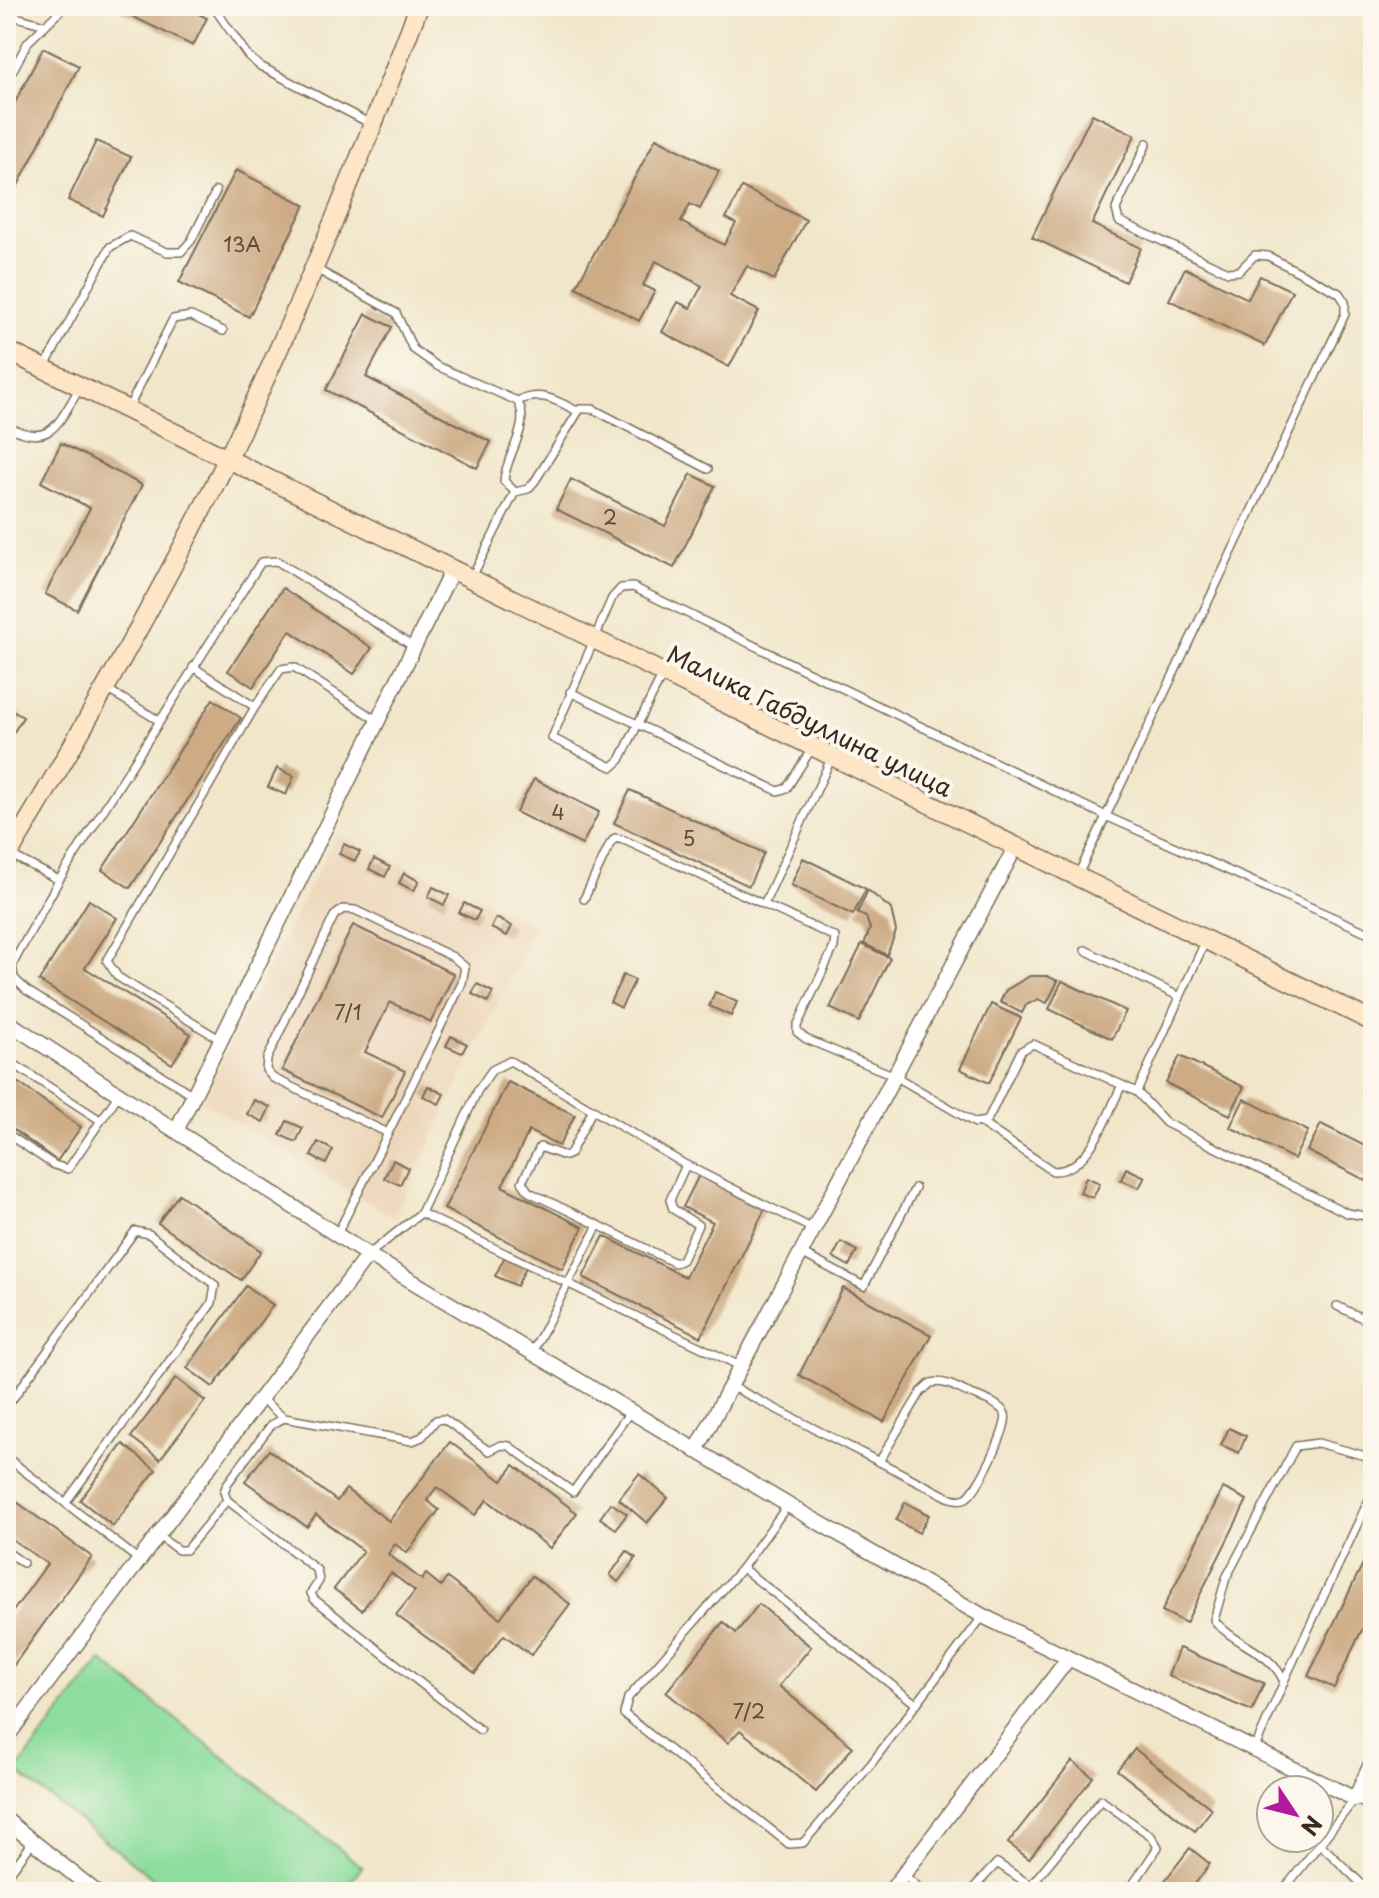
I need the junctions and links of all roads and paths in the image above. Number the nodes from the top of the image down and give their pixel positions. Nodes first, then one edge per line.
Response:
1 (65, 6) edge
2 (213, 6) edge
3 (321, 6) edge
4 (341, 6) edge
5 (419, 6) edge
6 (6, 14) edge
7 (45, 25) junction
8 (6, 83) edge
9 (373, 125) junction
10 (1147, 143) dead end
11 (216, 191) dead end
12 (314, 268) junction
13 (223, 331) dead end
14 (6, 350) edge
15 (43, 370) junction
16 (80, 388) junction
17 (517, 401) junction
18 (127, 411) junction
19 (577, 411) junction
20 (6, 426) edge
21 (227, 459) junction
22 (708, 469) dead end
23 (515, 492) junction
24 (452, 570) junction
25 (471, 579) junction
26 (594, 640) junction
27 (414, 647) junction
28 (193, 667) junction
29 (663, 674) junction
30 (104, 687) junction
31 (570, 692) junction
32 (255, 707) junction
33 (158, 720) junction
34 (378, 721) junction
35 (638, 724) junction
36 (812, 748) junction
37 (832, 757) junction
38 (1108, 817) junction
39 (1015, 848) junction
40 (7, 856) edge
41 (1077, 878) junction
42 (59, 880) junction
43 (584, 899) dead end
44 (765, 902) junction
45 (1373, 935) edge
46 (1205, 942) junction
47 (1085, 950) dead end
48 (1180, 997) junction
49 (6, 1021) edge
50 (1373, 1022) edge
51 (221, 1040) junction
52 (6, 1059) edge
53 (895, 1076) junction
54 (1122, 1085) junction
55 (1137, 1092) junction
56 (120, 1093) junction
57 (193, 1095) junction
58 (593, 1109) junction
59 (100, 1120) junction
60 (981, 1123) junction
61 (177, 1129) junction
62 (6, 1133) edge
63 (388, 1133) junction
64 (686, 1165) junction
65 (915, 1188) dead end
66 (1373, 1212) edge
67 (421, 1213) junction
68 (598, 1225) junction
69 (813, 1229) junction
70 (337, 1234) junction
71 (801, 1253) junction
72 (368, 1255) junction
73 (569, 1281) junction
74 (1337, 1306) dead end
75 (1373, 1323) edge
76 (532, 1353) junction
77 (741, 1366) junction
78 (731, 1386) junction
79 (261, 1399) junction
80 (6, 1408) edge
81 (630, 1412) junction
82 (284, 1418) junction
83 (696, 1451) junction
84 (6, 1457) edge
85 (1373, 1458) edge
86 (879, 1462) junction
87 (1373, 1491) edge
88 (227, 1500) junction
89 (66, 1502) junction
90 (788, 1505) junction
91 (157, 1535) junction
92 (6, 1551) edge
93 (139, 1560) junction
94 (23, 1563) dead end
95 (742, 1568) junction
96 (983, 1616) junction
97 (1068, 1659) junction
98 (1284, 1682) junction
99 (916, 1704) junction
100 (480, 1730) dead end
101 (6, 1738) edge
102 (1254, 1750) junction
103 (1373, 1760) edge
104 (1355, 1799) junction
105 (1373, 1809) edge
106 (6, 1820) edge
107 (1335, 1825) edge
108 (33, 1842) junction
109 (1312, 1854) edge
110 (1330, 1854) edge
111 (903, 1875) junction
112 (6, 1878) edge
113 (1031, 1885) junction
114 (96, 1892) edge
115 (890, 1892) edge
116 (924, 1892) edge
117 (970, 1892) edge
118 (1040, 1892) edge
119 (1128, 1892) edge
120 (1282, 1892) edge
121 (1370, 1892) edge

1 - 7 lane
2 - 9 lane
3 - 4 lane
5 - 9 street
6 - 7 lane
7 - 8 lane
9 - 12 street
10 - 38 lane
11 - 15 lane
12 - 17 lane
12 - 21 street
13 - 18 lane
14 - 15 street, Малика Габдуллина улица
15 - 16 street, Малика Габдуллина улица
16 - 18 street, Малика Габдуллина улица
16 - 20 lane
17 - 19 lane
17 - 23 lane
18 - 21 street, Малика Габдуллина улица
19 - 22 lane
19 - 23 lane
21 - 24 street, Малика Габдуллина улица
21 - 30 street
23 - 25 lane
24 - 25 street, Малика Габдуллина улица
24 - 27 street
25 - 26 street, Малика Габдуллина улица
26 - 29 street, Малика Габдуллина улица
26 - 31 lane
26 - 38 lane
27 - 28 lane
27 - 34 street
28 - 32 lane
28 - 33 lane
29 - 35 lane
29 - 36 street, Малика Габдуллина улица
30 - 33 lane
30 - 40 street
31 - 35 lane
31 - 35 lane
32 - 34 lane
32 - 51 lane
33 - 42 lane
34 - 51 street
35 - 36 lane
36 - 37 street, Малика Габдуллина улица
37 - 39 street, Малика Габдуллина улица
37 - 44 lane
38 - 41 lane
38 - 45 lane
39 - 41 street, Малика Габдуллина улица
39 - 53 street
40 - 42 lane
41 - 46 street, Малика Габдуллина улица
42 - 57 lane
43 - 44 lane
44 - 53 lane
46 - 48 lane
46 - 50 street, Малика Габдуллина улица
47 - 48 lane
48 - 55 lane
49 - 56 street
51 - 57 street
52 - 59 lane
53 - 60 lane
53 - 69 street
54 - 55 lane
54 - 60 lane
54 - 60 lane
55 - 66 lane
56 - 59 lane
56 - 61 street
57 - 61 street
58 - 64 lane
58 - 67 lane
58 - 68 lane
59 - 62 lane
61 - 70 street
63 - 63 lane
63 - 70 lane
64 - 68 lane
64 - 69 lane
65 - 71 lane
67 - 72 lane
67 - 73 lane
68 - 73 lane
69 - 71 street
70 - 72 street
71 - 77 street
72 - 76 street
72 - 79 street
73 - 76 lane
73 - 77 lane
74 - 75 lane
76 - 81 street
77 - 78 street
78 - 83 street
78 - 86 lane
79 - 82 lane
79 - 91 street
80 - 89 lane
81 - 82 lane
81 - 83 street
82 - 88 lane
83 - 90 street
84 - 89 lane
85 - 98 lane
86 - 86 lane
87 - 98 lane
88 - 91 lane
88 - 100 lane
89 - 93 lane
90 - 95 lane
90 - 96 street
91 - 93 street
92 - 94 lane
93 - 101 street
95 - 99 lane
95 - 99 lane
96 - 97 street
96 - 99 lane
97 - 102 street
97 - 111 street
98 - 102 lane
102 - 104 street
103 - 104 street
104 - 105 lane
104 - 107 lane
106 - 108 street
108 - 112 lane
108 - 114 street
109 - 120 lane
110 - 121 lane
111 - 115 street
111 - 116 lane
113 - 117 lane
113 - 118 lane
113 - 119 lane

